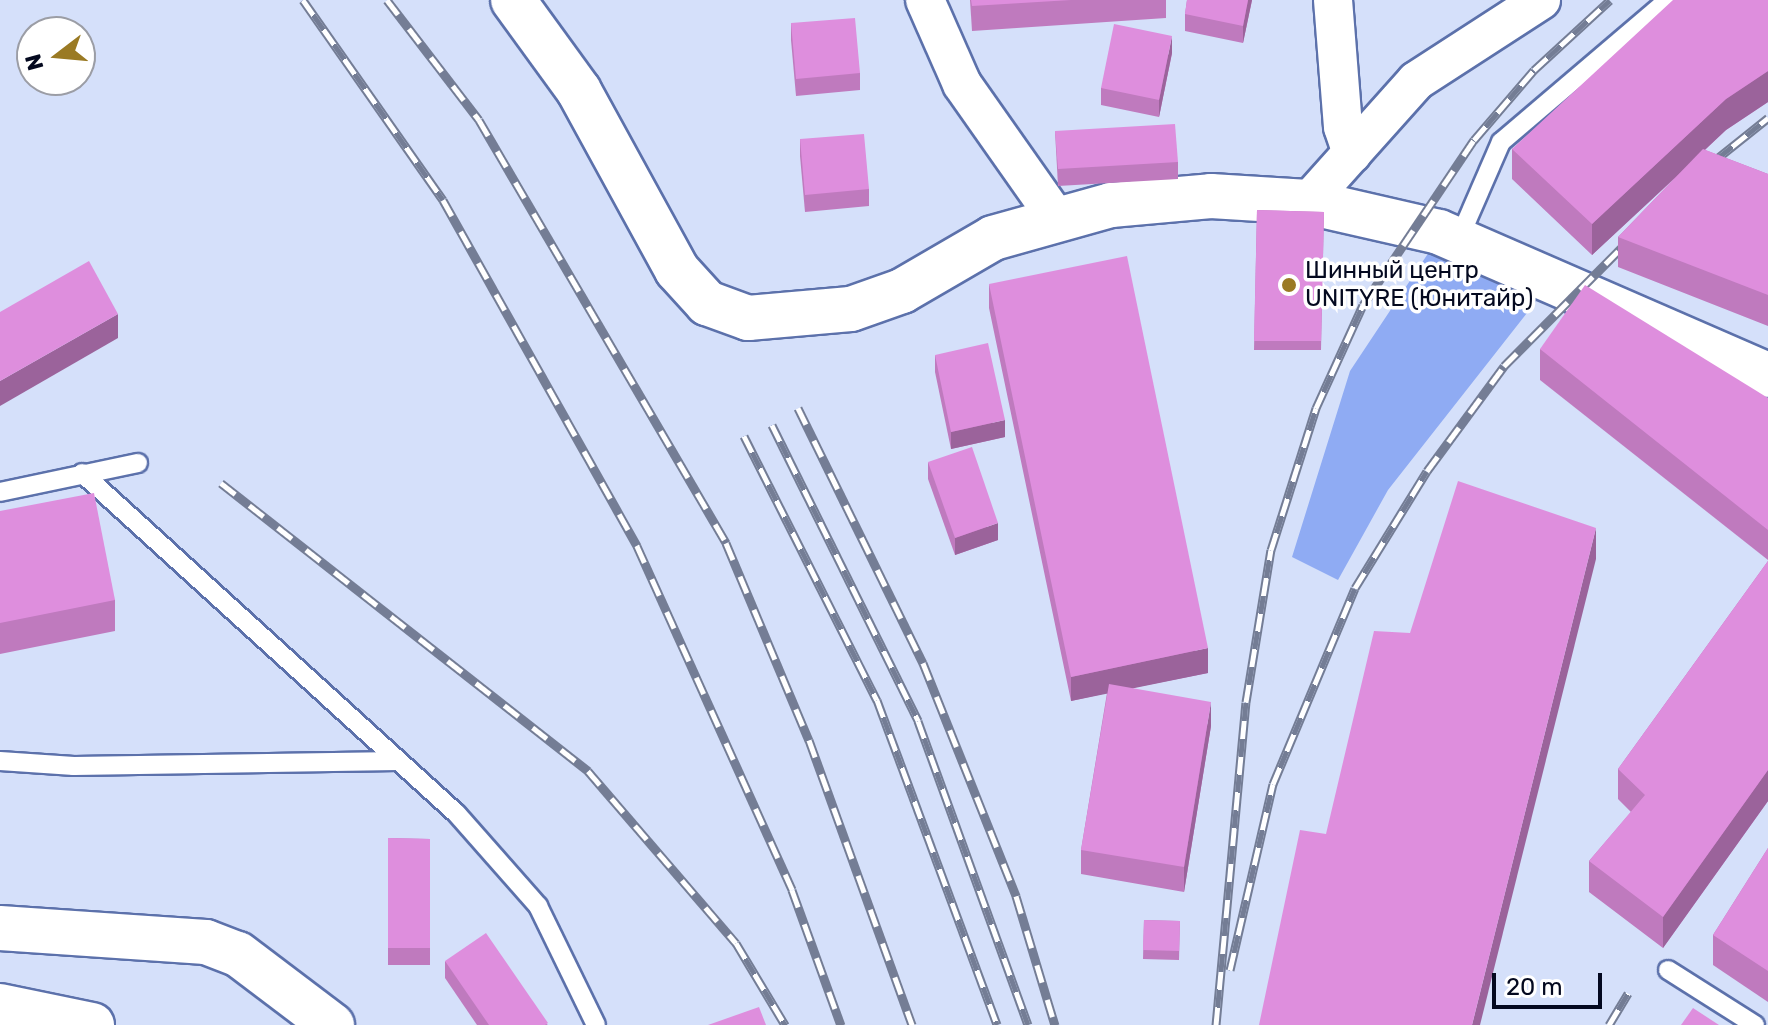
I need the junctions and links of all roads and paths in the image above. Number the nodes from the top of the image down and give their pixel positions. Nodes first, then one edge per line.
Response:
1 (513, 0) edge
2 (925, 0) edge
3 (1333, 0) edge
4 (1541, 0) edge
5 (1668, 0) edge
6 (1352, 153) junction
7 (1308, 202) junction
8 (1057, 219) junction
9 (1458, 241) junction
10 (1768, 375) edge
11 (138, 463) dead end
12 (82, 473) junction
13 (0, 492) edge
14 (0, 761) edge
15 (398, 761) junction
16 (0, 928) edge
17 (1668, 970) dead end
18 (0, 1006) edge
19 (92, 1025) edge
20 (332, 1025) edge
21 (596, 1025) edge
22 (1755, 1025) edge

1 - 8 street
2 - 8 street
3 - 6 street
4 - 6 street
5 - 9 lane
6 - 7 street
7 - 8 street
7 - 9 street
9 - 10 street
11 - 12 lane
12 - 13 lane
12 - 15 lane
14 - 15 lane
15 - 21 lane
16 - 20 street
17 - 22 lane
18 - 19 street

